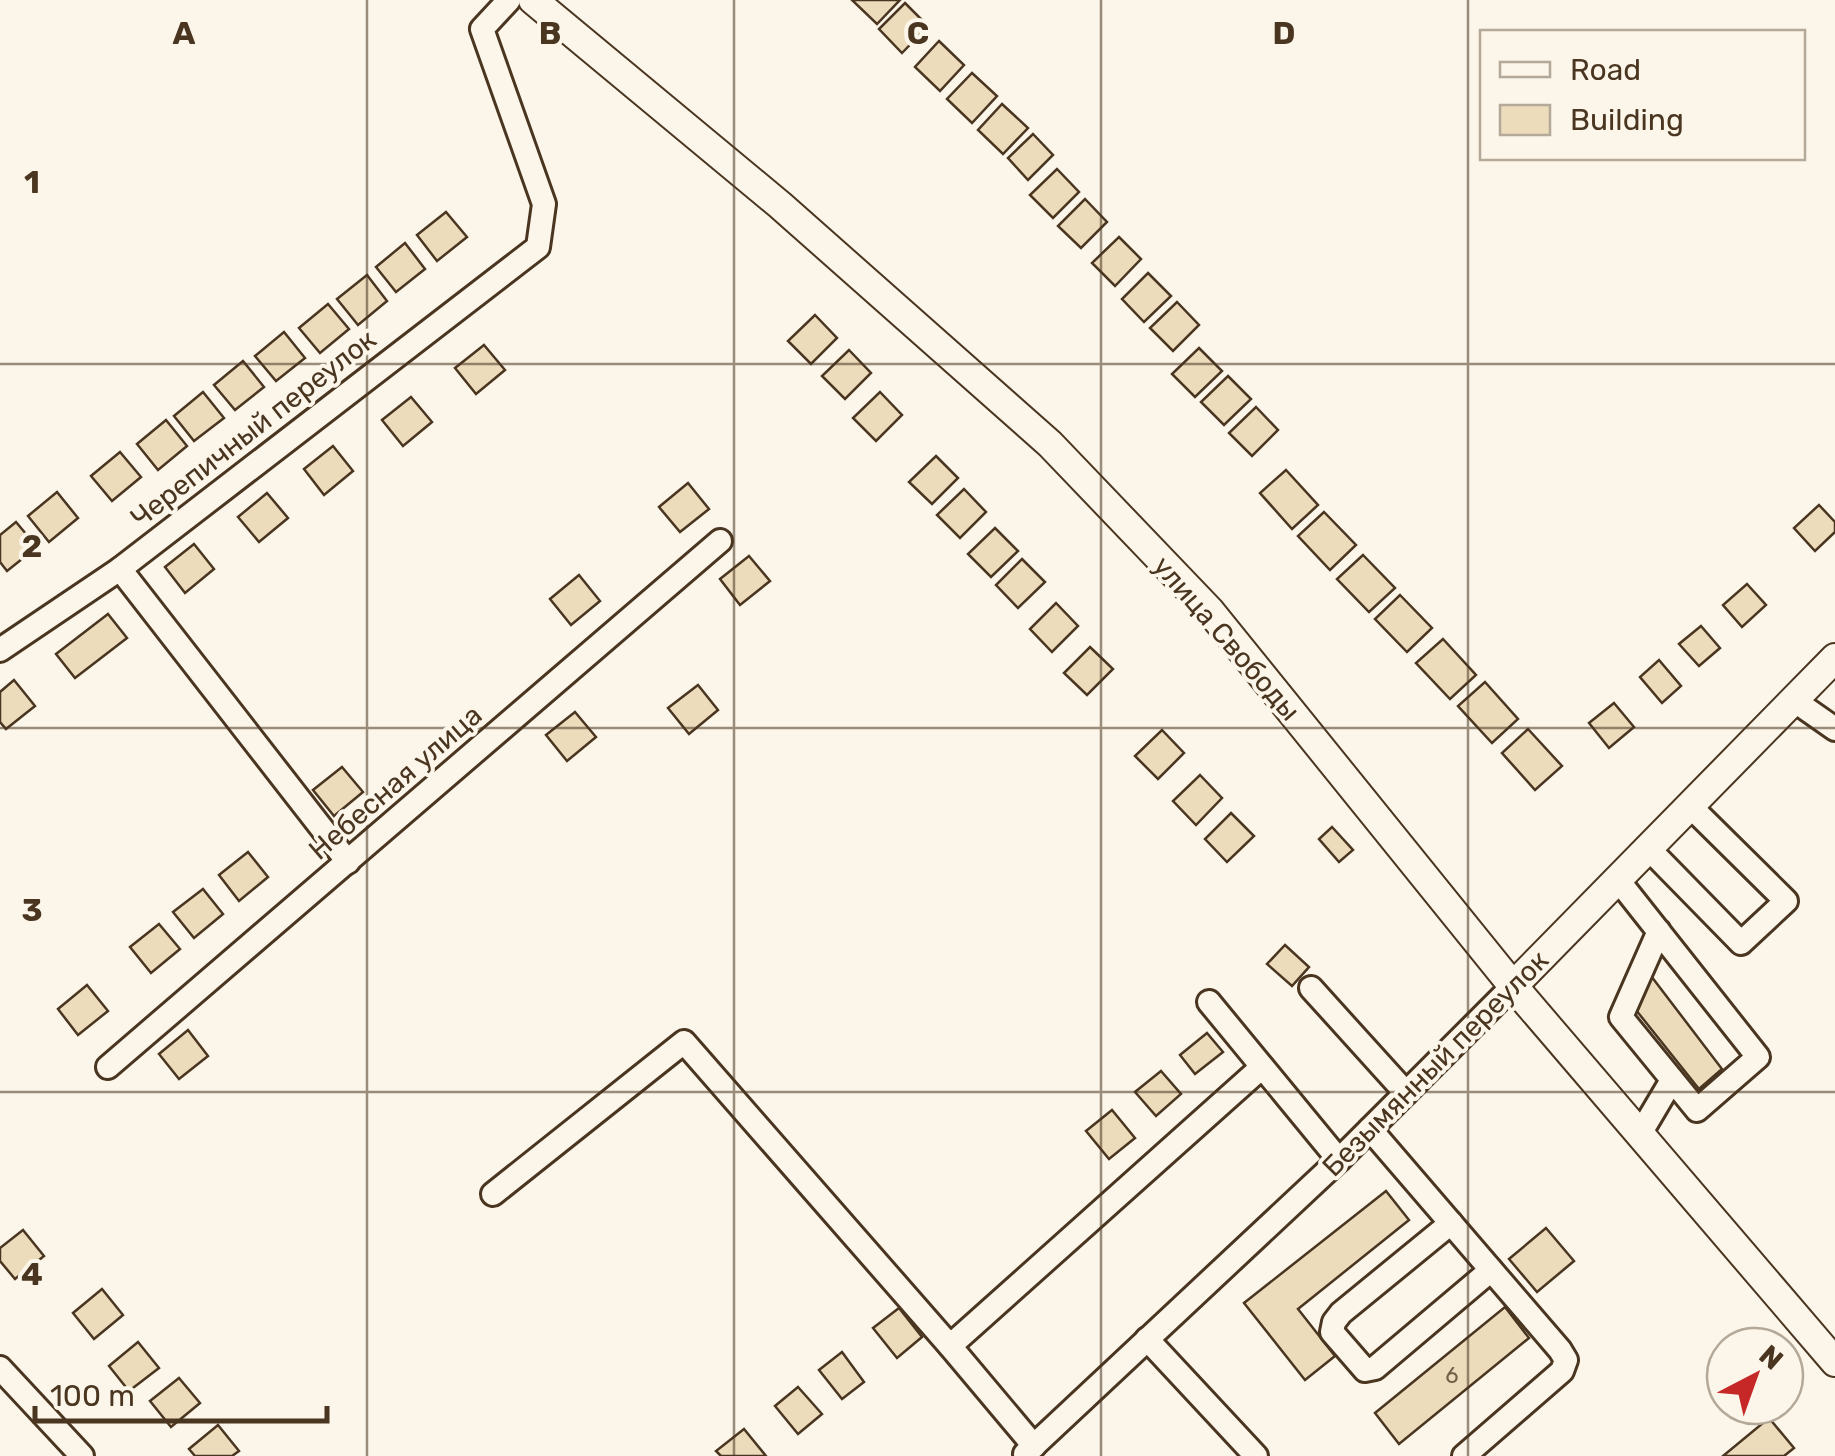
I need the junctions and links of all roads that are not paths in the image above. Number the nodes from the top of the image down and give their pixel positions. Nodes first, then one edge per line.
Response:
1 (509, 0) edge
2 (533, 0) edge
3 (720, 540) dead end
4 (120, 569) junction
5 (0, 650) edge
6 (1835, 658) edge
7 (1795, 701) junction
8 (1835, 728) edge
9 (1691, 807) junction
10 (1649, 849) junction
11 (348, 862) junction
12 (1618, 880) junction
13 (1659, 931) junction
14 (1514, 986) junction
15 (1311, 988) dead end
16 (1209, 1002) dead end
17 (1262, 1066) junction
18 (108, 1067) dead end
19 (1672, 1080) junction
20 (1406, 1092) junction
21 (1370, 1129) junction
22 (1640, 1134) junction
23 (1339, 1160) junction
24 (493, 1194) dead end
25 (1450, 1223) junction
26 (1491, 1270) junction
27 (1147, 1339) junction
28 (950, 1346) junction
29 (1835, 1362) edge
30 (0, 1368) edge
31 (1028, 1451) edge
32 (82, 1456) edge
33 (1256, 1456) edge
34 (1464, 1456) edge

1 - 4 street, Черепичный переулок
2 - 14 main road, улица Свободы
3 - 11 street, Небесная улица
4 - 5 street, Черепичный переулок
4 - 11 street
6 - 7 main road, Безымянный переулок
7 - 8 street
7 - 9 main road, Безымянный переулок
9 - 10 main road, Безымянный переулок
9 - 10 street
10 - 12 main road, Безымянный переулок
11 - 18 street, Небесная улица
12 - 13 street
12 - 14 main road, Безымянный переулок
13 - 19 street
13 - 19 street
14 - 20 street, Безымянный переулок
14 - 22 main road, улица Свободы
15 - 20 street
16 - 17 street
17 - 23 street
17 - 28 street
19 - 22 street
20 - 21 street, Безымянный переулок
21 - 23 street, Безымянный переулок
21 - 25 street
22 - 29 main road, улица Свободы
23 - 27 street, Безымянный переулок
24 - 28 street
25 - 26 street
25 - 26 street
26 - 34 street
27 - 31 street, Безымянный переулок
27 - 33 street
28 - 31 street
30 - 32 street

